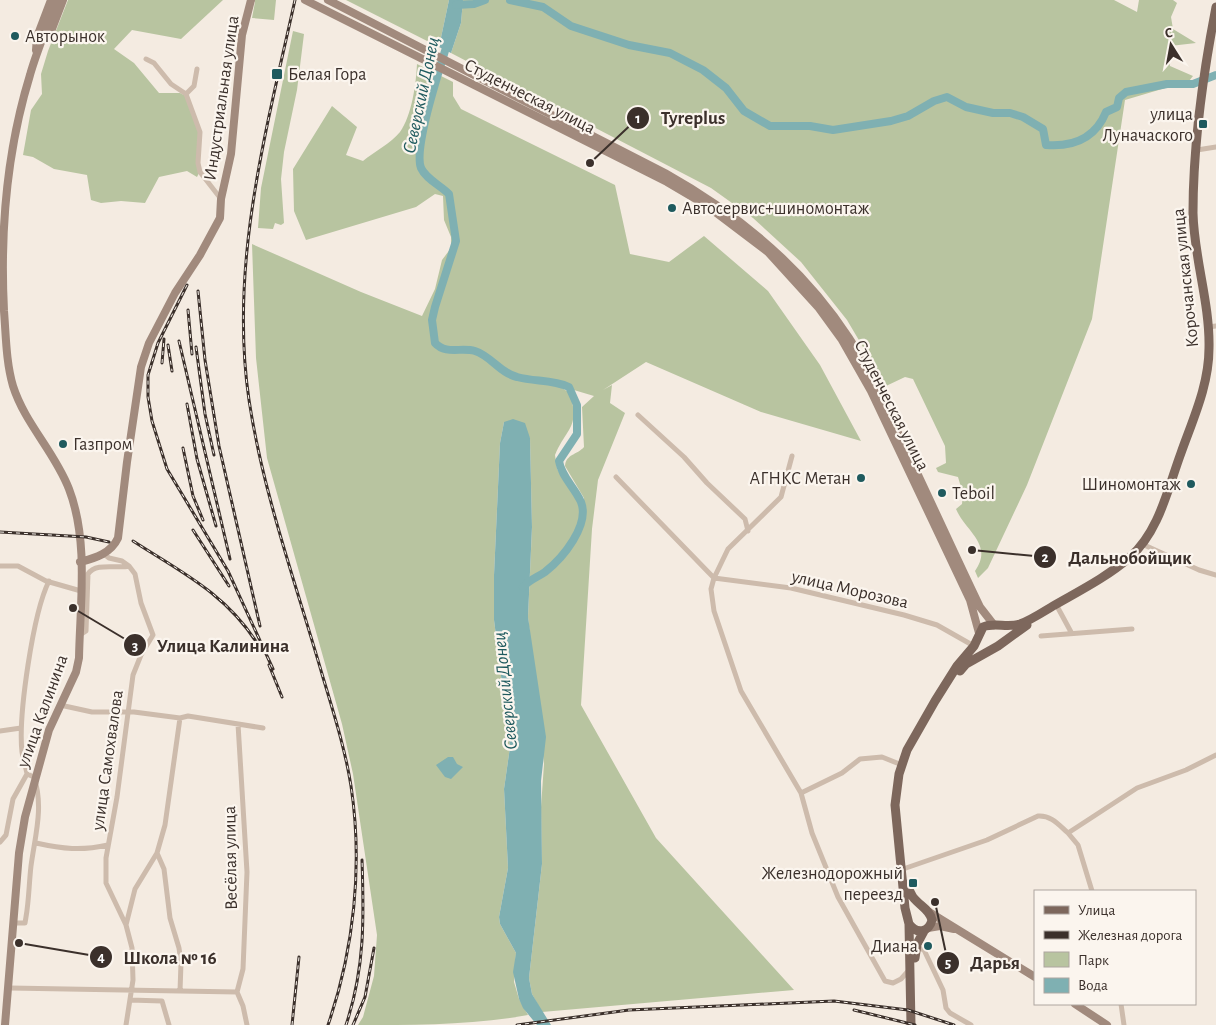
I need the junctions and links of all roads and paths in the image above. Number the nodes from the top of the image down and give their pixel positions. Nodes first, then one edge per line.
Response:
1 (51, 0) edge
2 (57, 0) edge
3 (63, 0) edge
4 (251, 0) edge
5 (305, 0) edge
6 (328, 0) edge
7 (1216, 6) edge
8 (1216, 28) edge
9 (417, 51) junction
10 (146, 59) dead end
11 (34, 64) junction
12 (197, 69) dead end
13 (1206, 73) junction
14 (186, 94) junction
15 (1216, 147) edge
16 (1199, 150) junction
17 (221, 199) junction
18 (1212, 327) edge
19 (638, 415) dead end
20 (792, 456) dead end
21 (616, 477) dead end
22 (748, 531) junction
23 (1144, 545) junction
24 (104, 554) junction
25 (80, 562) junction
26 (0, 566) edge
27 (129, 566) junction
28 (1216, 575) edge
29 (714, 578) junction
30 (49, 581) junction
31 (81, 591) junction
32 (1058, 608) junction
33 (995, 626) junction
34 (1132, 629) dead end
35 (1071, 632) junction
36 (80, 635) junction
37 (979, 635) junction
38 (1041, 636) dead end
39 (1001, 643) junction
40 (974, 646) junction
41 (991, 648) junction
42 (59, 705) junction
43 (127, 713) junction
44 (180, 718) junction
45 (238, 724) junction
46 (22, 728) junction
47 (263, 728) dead end
48 (0, 730) edge
49 (1216, 755) edge
50 (902, 765) junction
51 (31, 776) junction
52 (801, 793) junction
53 (1068, 833) junction
54 (0, 842) edge
55 (36, 843) junction
56 (108, 845) junction
57 (157, 853) junction
58 (906, 868) junction
59 (1092, 890) edge
60 (926, 910) junction
61 (909, 921) junction
62 (14, 923) junction
63 (126, 925) junction
64 (926, 929) junction
65 (959, 930) junction
66 (916, 947) junction
67 (911, 969) junction
68 (1034, 976) edge
69 (0, 988) edge
70 (10, 988) junction
71 (132, 991) junction
72 (180, 991) junction
73 (237, 992) junction
74 (130, 1000) junction
75 (1077, 1005) edge
76 (1121, 1005) edge
77 (5, 1025) edge
78 (126, 1025) edge
79 (169, 1025) edge
80 (247, 1025) edge
81 (911, 1025) edge
82 (915, 1025) edge
83 (971, 1025) edge
84 (1107, 1025) edge
85 (1124, 1025) edge

1 - 11 main road
2 - 11 main road
3 - 11 main road
4 - 17 main road, Индустриальная улица
5 - 9 main road, Студенческая улица
6 - 9 main road, Студенческая улица
7 - 13 main road, Корочанская улица
8 - 13 main road, Корочанская улица
9 - 33 main road, Студенческая улица
9 - 37 main road, Студенческая улица
10 - 14 street
11 - 25 main road, улица Калинина
12 - 14 street
13 - 16 main road, Корочанская улица
14 - 17 street, Индустриальная улица
15 - 16 street
16 - 18 main road, Корочанская улица
17 - 24 main road, Индустриальная улица
18 - 23 main road, Корочанская улица
19 - 22 street
20 - 22 street
21 - 29 street
22 - 29 street
23 - 28 street
23 - 32 main road, Корочанская улица
23 - 33 main road, Корочанская улица
24 - 25 main road
24 - 27 street
25 - 31 main road, улица Калинина
26 - 30 street
27 - 36 street
27 - 43 street, улица Самохвалова
29 - 40 street, улица Морозова
29 - 52 street
30 - 31 street
30 - 46 street
31 - 36 main road, улица Калинина
32 - 35 street
32 - 39 main road, Корочанская улица
33 - 37 main road
33 - 39 main road
34 - 35 street
35 - 38 street
36 - 42 main road, улица Калинина
37 - 40 main road
37 - 41 main road
39 - 41 main road
40 - 50 main road
41 - 58 main road
42 - 43 street
42 - 51 main road, улица Калинина
43 - 44 street
43 - 56 street, улица Самохвалова
44 - 45 street
44 - 57 street
45 - 47 street
45 - 73 street, Весёлая улица
46 - 48 street
46 - 51 street
49 - 53 street
50 - 52 street
50 - 61 main road
51 - 54 street
51 - 55 street
51 - 62 main road, улица Калинина
52 - 67 street
53 - 58 street
53 - 59 street
55 - 56 street
55 - 62 street
56 - 63 street, улица Самохвалова
57 - 63 street
57 - 72 street
58 - 60 main road
60 - 61 main road
60 - 64 main road
60 - 65 main road
61 - 64 main road
61 - 67 main road
62 - 70 main road, улица Калинина
63 - 71 street, улица Самохвалова
64 - 65 main road
64 - 66 main road
65 - 68 main road
66 - 82 main road
66 - 83 street
67 - 81 main road
69 - 70 main road
70 - 71 street
70 - 77 main road, улица Калинина
71 - 72 street
71 - 74 street, улица Самохвалова
72 - 73 street
73 - 80 street
74 - 78 street, улица Самохвалова
74 - 79 street
75 - 84 main road
76 - 85 street

